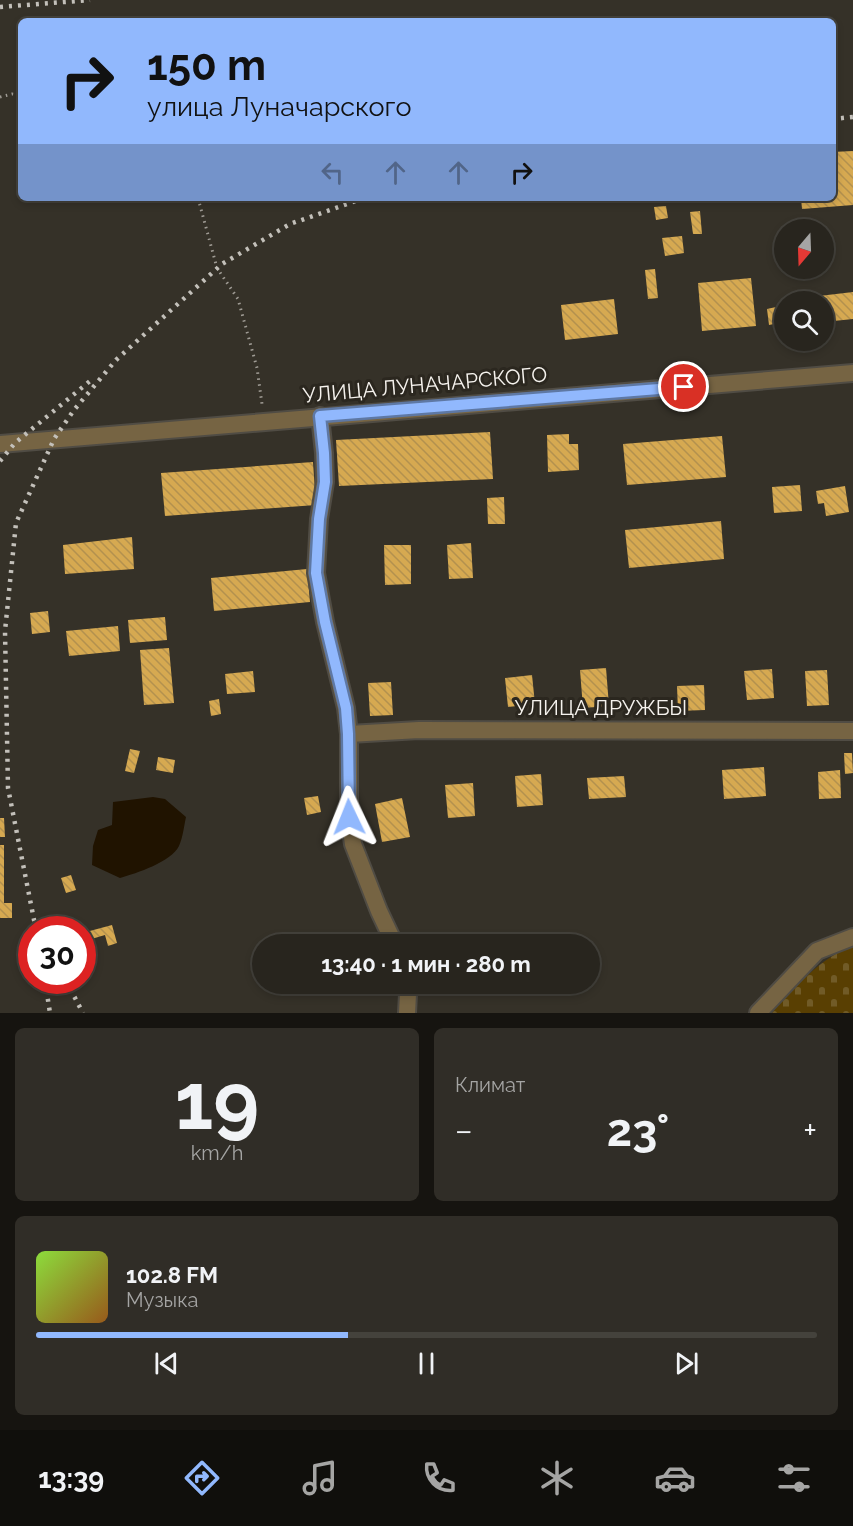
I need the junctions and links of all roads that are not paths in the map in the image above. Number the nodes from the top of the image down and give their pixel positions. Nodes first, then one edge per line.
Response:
1 (853, 373) edge
2 (320, 416) junction
3 (0, 444) edge
4 (853, 730) edge
5 (348, 734) junction
6 (390, 934) edge
7 (853, 937) edge
8 (408, 994) edge
9 (407, 1013) edge
10 (758, 1013) edge

1 - 2 street, УЛИЦА ЛУНАЧАРСКОГО
2 - 3 street, УЛИЦА ЛУНАЧАРСКОГО
2 - 5 street
4 - 5 street, УЛИЦА ДРУЖБЫ
5 - 6 street
7 - 10 street
8 - 9 street

